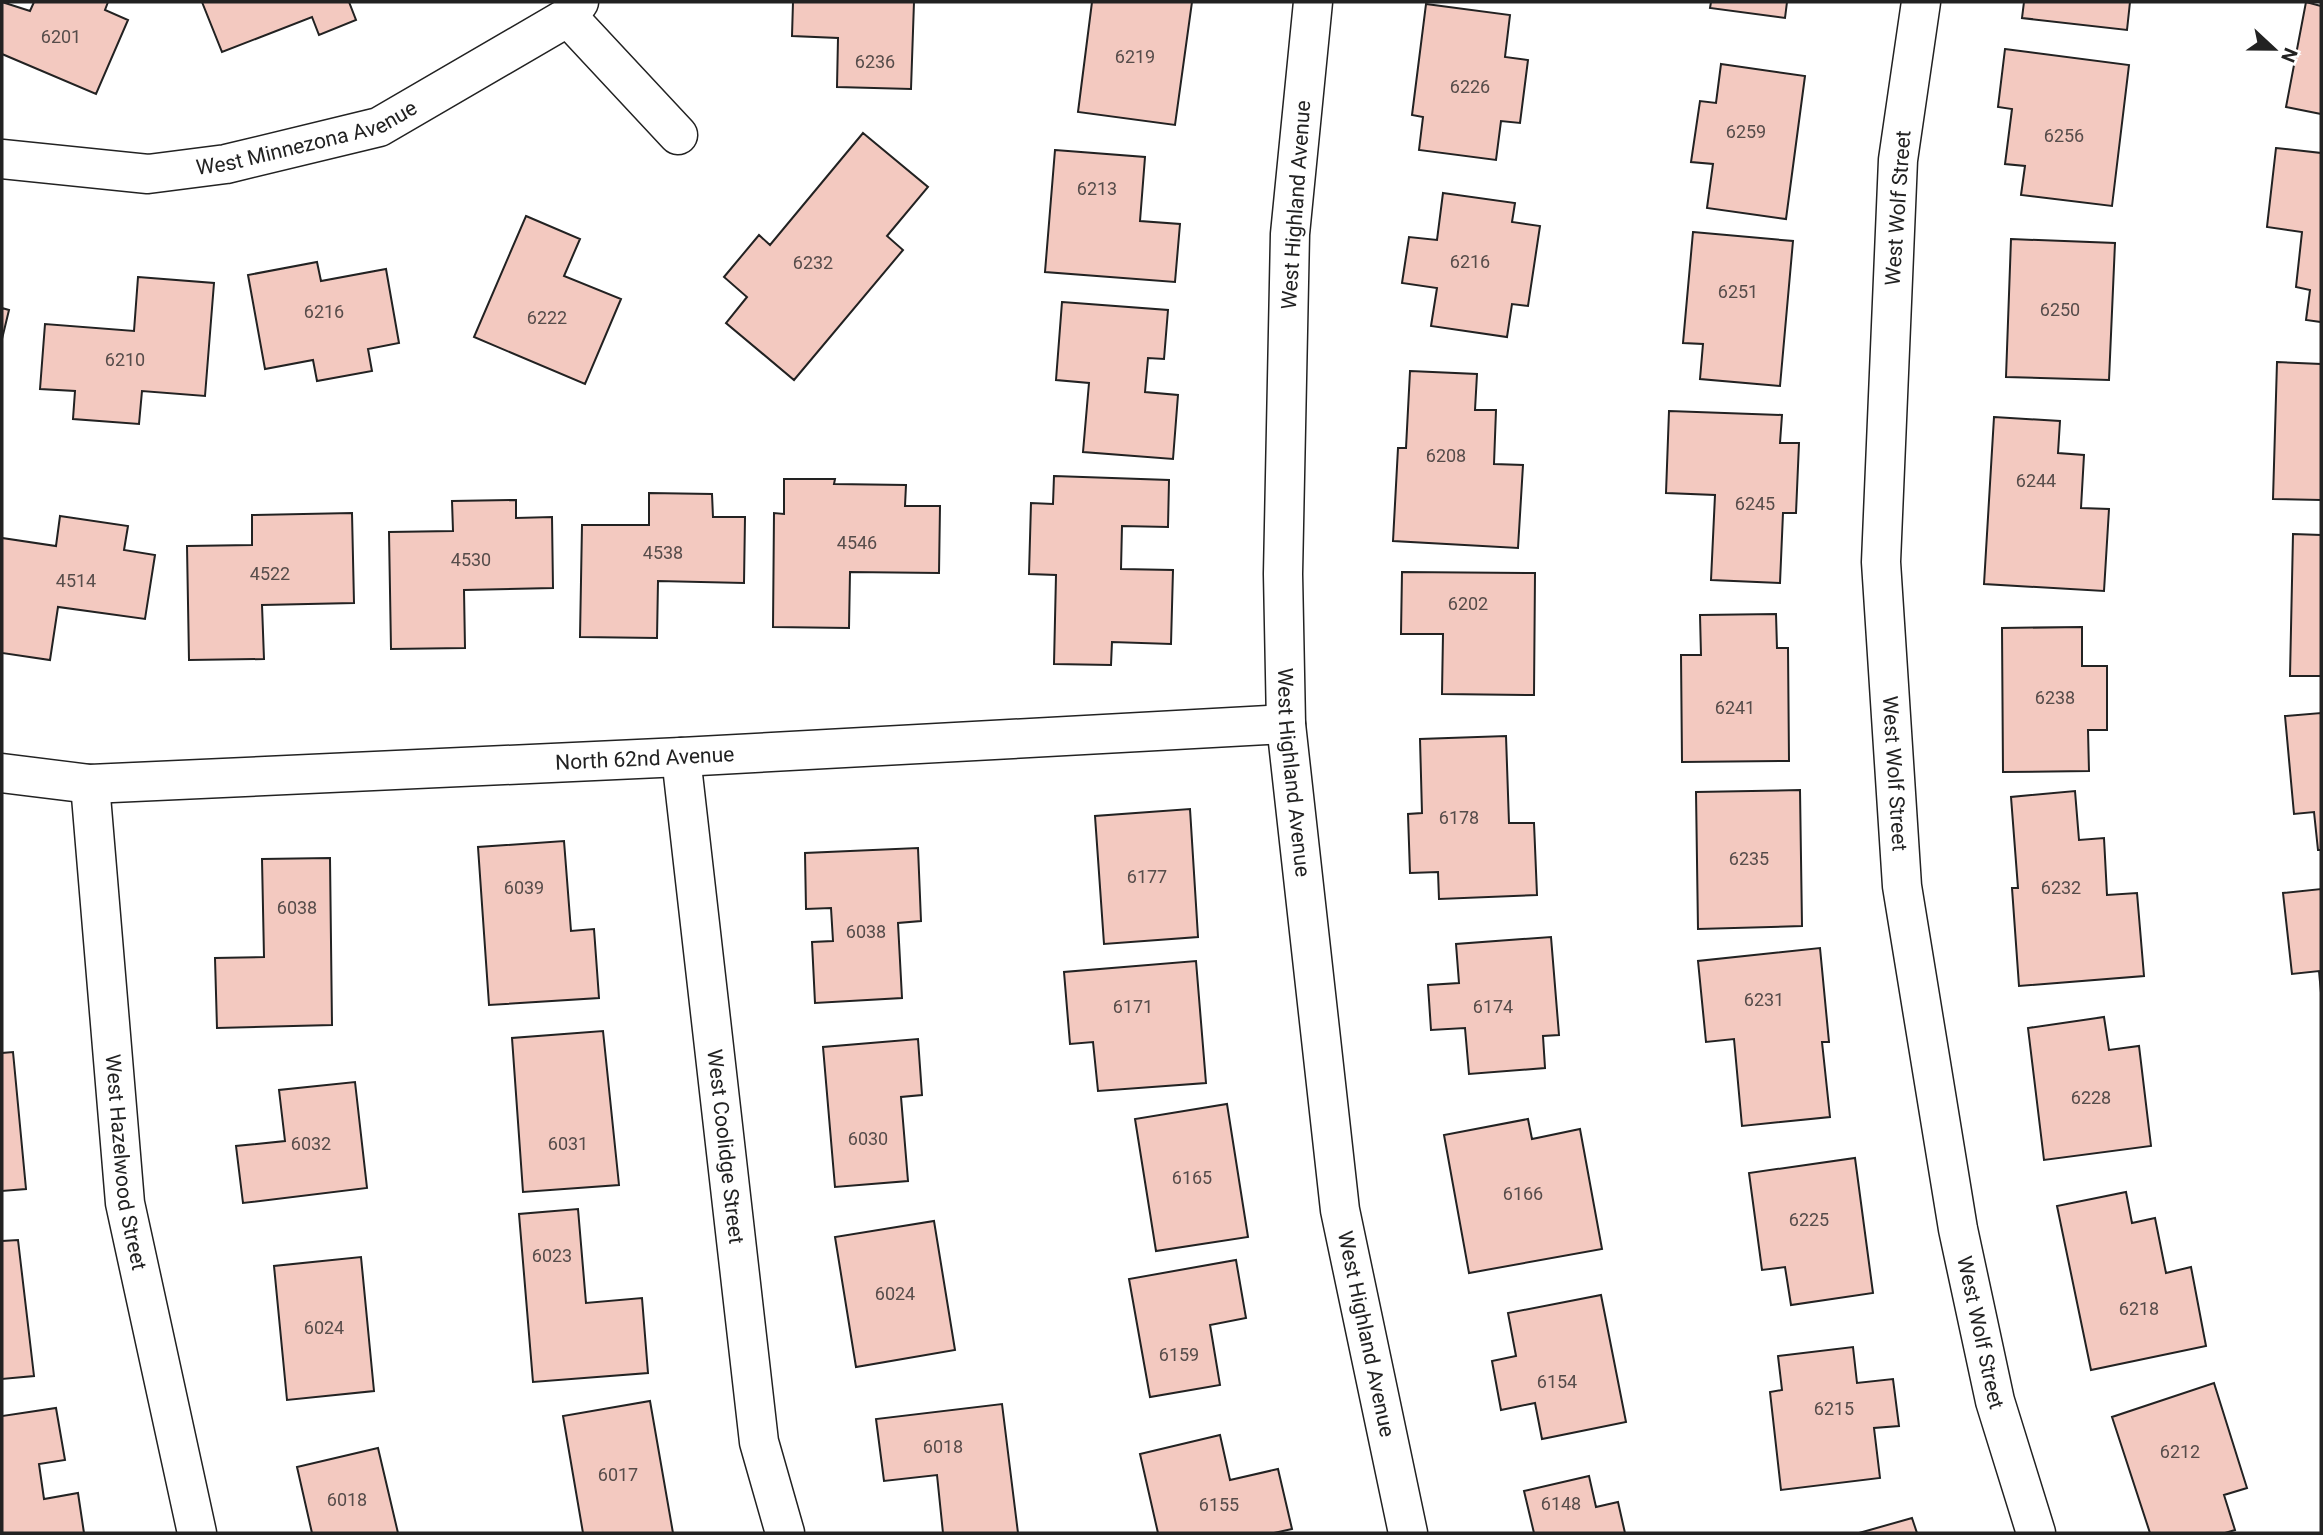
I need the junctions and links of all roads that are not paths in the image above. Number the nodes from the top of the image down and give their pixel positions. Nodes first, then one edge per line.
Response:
1 (1313, 2) edge
2 (1922, 2) edge
3 (574, 9) edge
4 (678, 135) dead end
5 (2, 159) edge
6 (1286, 724) junction
7 (681, 757) junction
8 (2, 773) edge
9 (90, 784) junction
10 (197, 1533) edge
11 (785, 1533) edge
12 (1408, 1533) edge
13 (2036, 1533) edge

1 - 6 street, West Highland Avenue
2 - 13 street, West Wolf Street
3 - 4 street
3 - 5 street, West Minnezona Avenue
6 - 7 street, North 62nd Avenue
6 - 12 street, West Highland Avenue
7 - 9 street, North 62nd Avenue
7 - 11 street, West Coolidge Street
8 - 9 street, North 62nd Avenue
9 - 10 street, West Hazelwood Street

